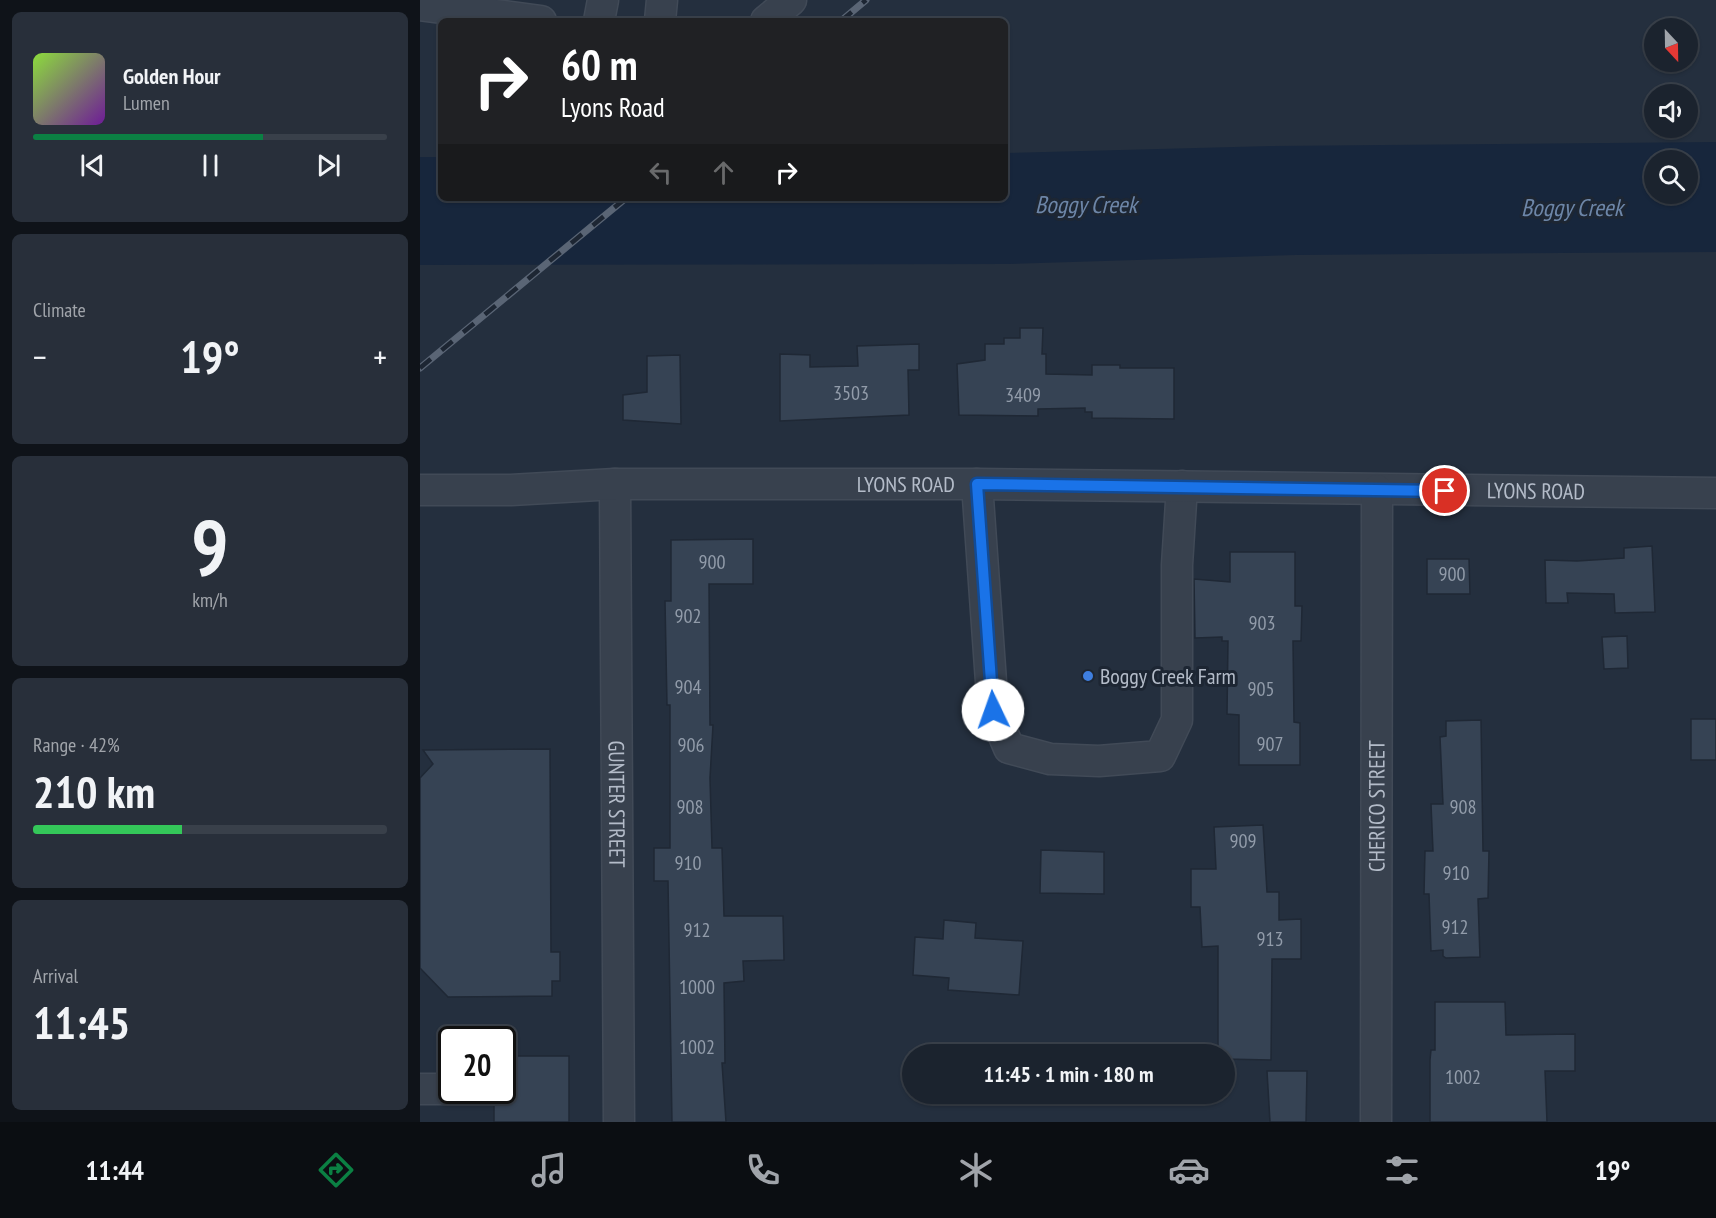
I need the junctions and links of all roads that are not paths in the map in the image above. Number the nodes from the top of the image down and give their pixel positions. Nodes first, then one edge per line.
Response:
1 (603, 0) edge
2 (662, 0) edge
3 (791, 0) edge
4 (420, 5) edge
5 (518, 18) edge
6 (600, 18) edge
7 (660, 18) edge
8 (770, 18) edge
9 (615, 484) junction
10 (977, 484) junction
11 (1182, 486) junction
12 (420, 490) edge
13 (1377, 490) junction
14 (1716, 493) edge
15 (420, 1089) edge
16 (438, 1089) edge
17 (619, 1122) edge
18 (1376, 1122) edge

1 - 6 street
2 - 7 street
3 - 8 street
4 - 5 street
9 - 10 street, LYONS ROAD
9 - 12 street, LYONS ROAD
9 - 17 street, GUNTER STREET
10 - 11 street, LYONS ROAD
10 - 11 street
11 - 13 street, LYONS ROAD
13 - 14 street, LYONS ROAD
13 - 18 street, CHERICO STREET
15 - 16 street

